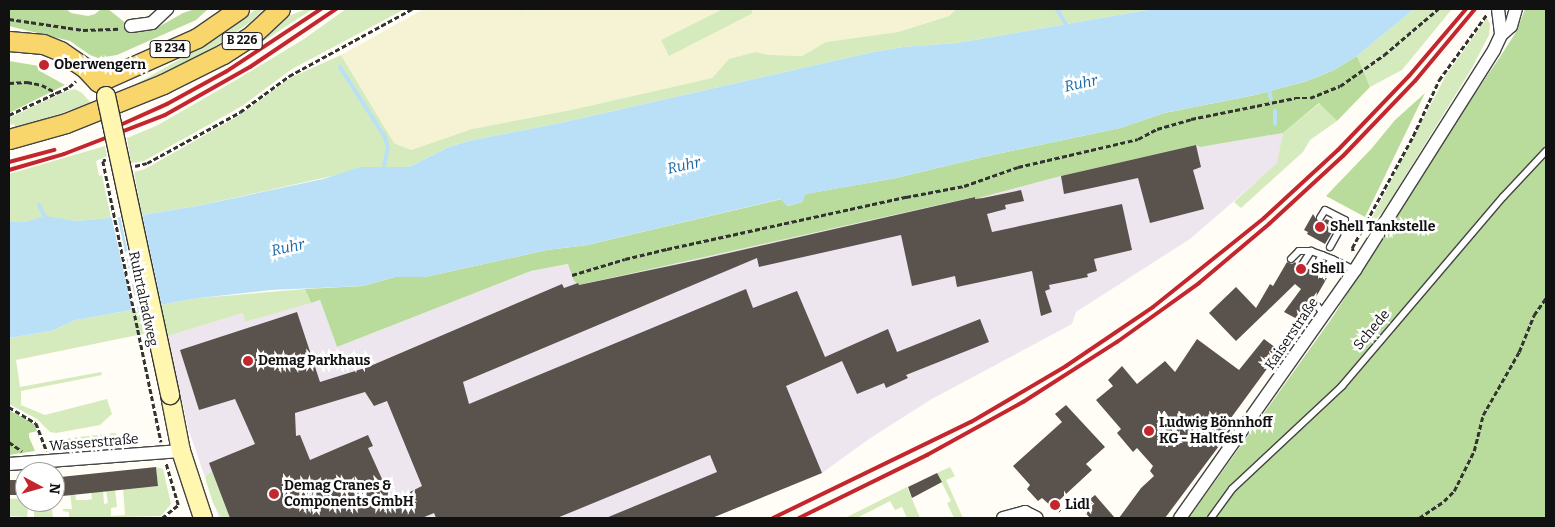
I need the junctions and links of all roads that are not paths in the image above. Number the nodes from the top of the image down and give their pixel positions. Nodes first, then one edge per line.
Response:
1 (167, 9) edge
2 (239, 9) edge
3 (280, 9) edge
4 (1498, 9) edge
5 (1516, 9) edge
6 (131, 26) road end
7 (1501, 35) junction
8 (9, 41) edge
9 (102, 87) junction
10 (9, 139) edge
11 (1546, 151) edge
12 (1320, 218) dead end
13 (1330, 247) dead end
14 (1311, 251) junction
15 (1322, 255) junction
16 (1291, 259) dead end
17 (1332, 259) junction
18 (1302, 265) dead end
19 (1355, 270) junction
20 (1312, 271) dead end
21 (1321, 275) dead end
22 (1314, 301) dead end
23 (1324, 314) junction
24 (181, 451) junction
25 (9, 464) edge
26 (203, 518) edge
27 (1003, 518) edge
28 (1037, 518) edge
29 (1180, 518) edge
30 (1211, 518) edge

1 - 6 street
2 - 9 main road, B 234
3 - 9 main road, B 226
4 - 7 street
5 - 7 street, Kaiserstraße
7 - 19 street, Kaiserstraße
8 - 9 main road
9 - 10 main road, B 226
9 - 24 main road, bridge
11 - 30 lane, Schede
12 - 13 lane
14 - 15 lane
14 - 16 lane
14 - 18 lane
15 - 17 lane
15 - 20 lane
17 - 19 lane
17 - 21 lane
19 - 23 street, Kaiserstraße
22 - 23 lane
23 - 29 street, Kaiserstraße
24 - 25 street, Wasserstraße
24 - 26 main road
27 - 28 street

